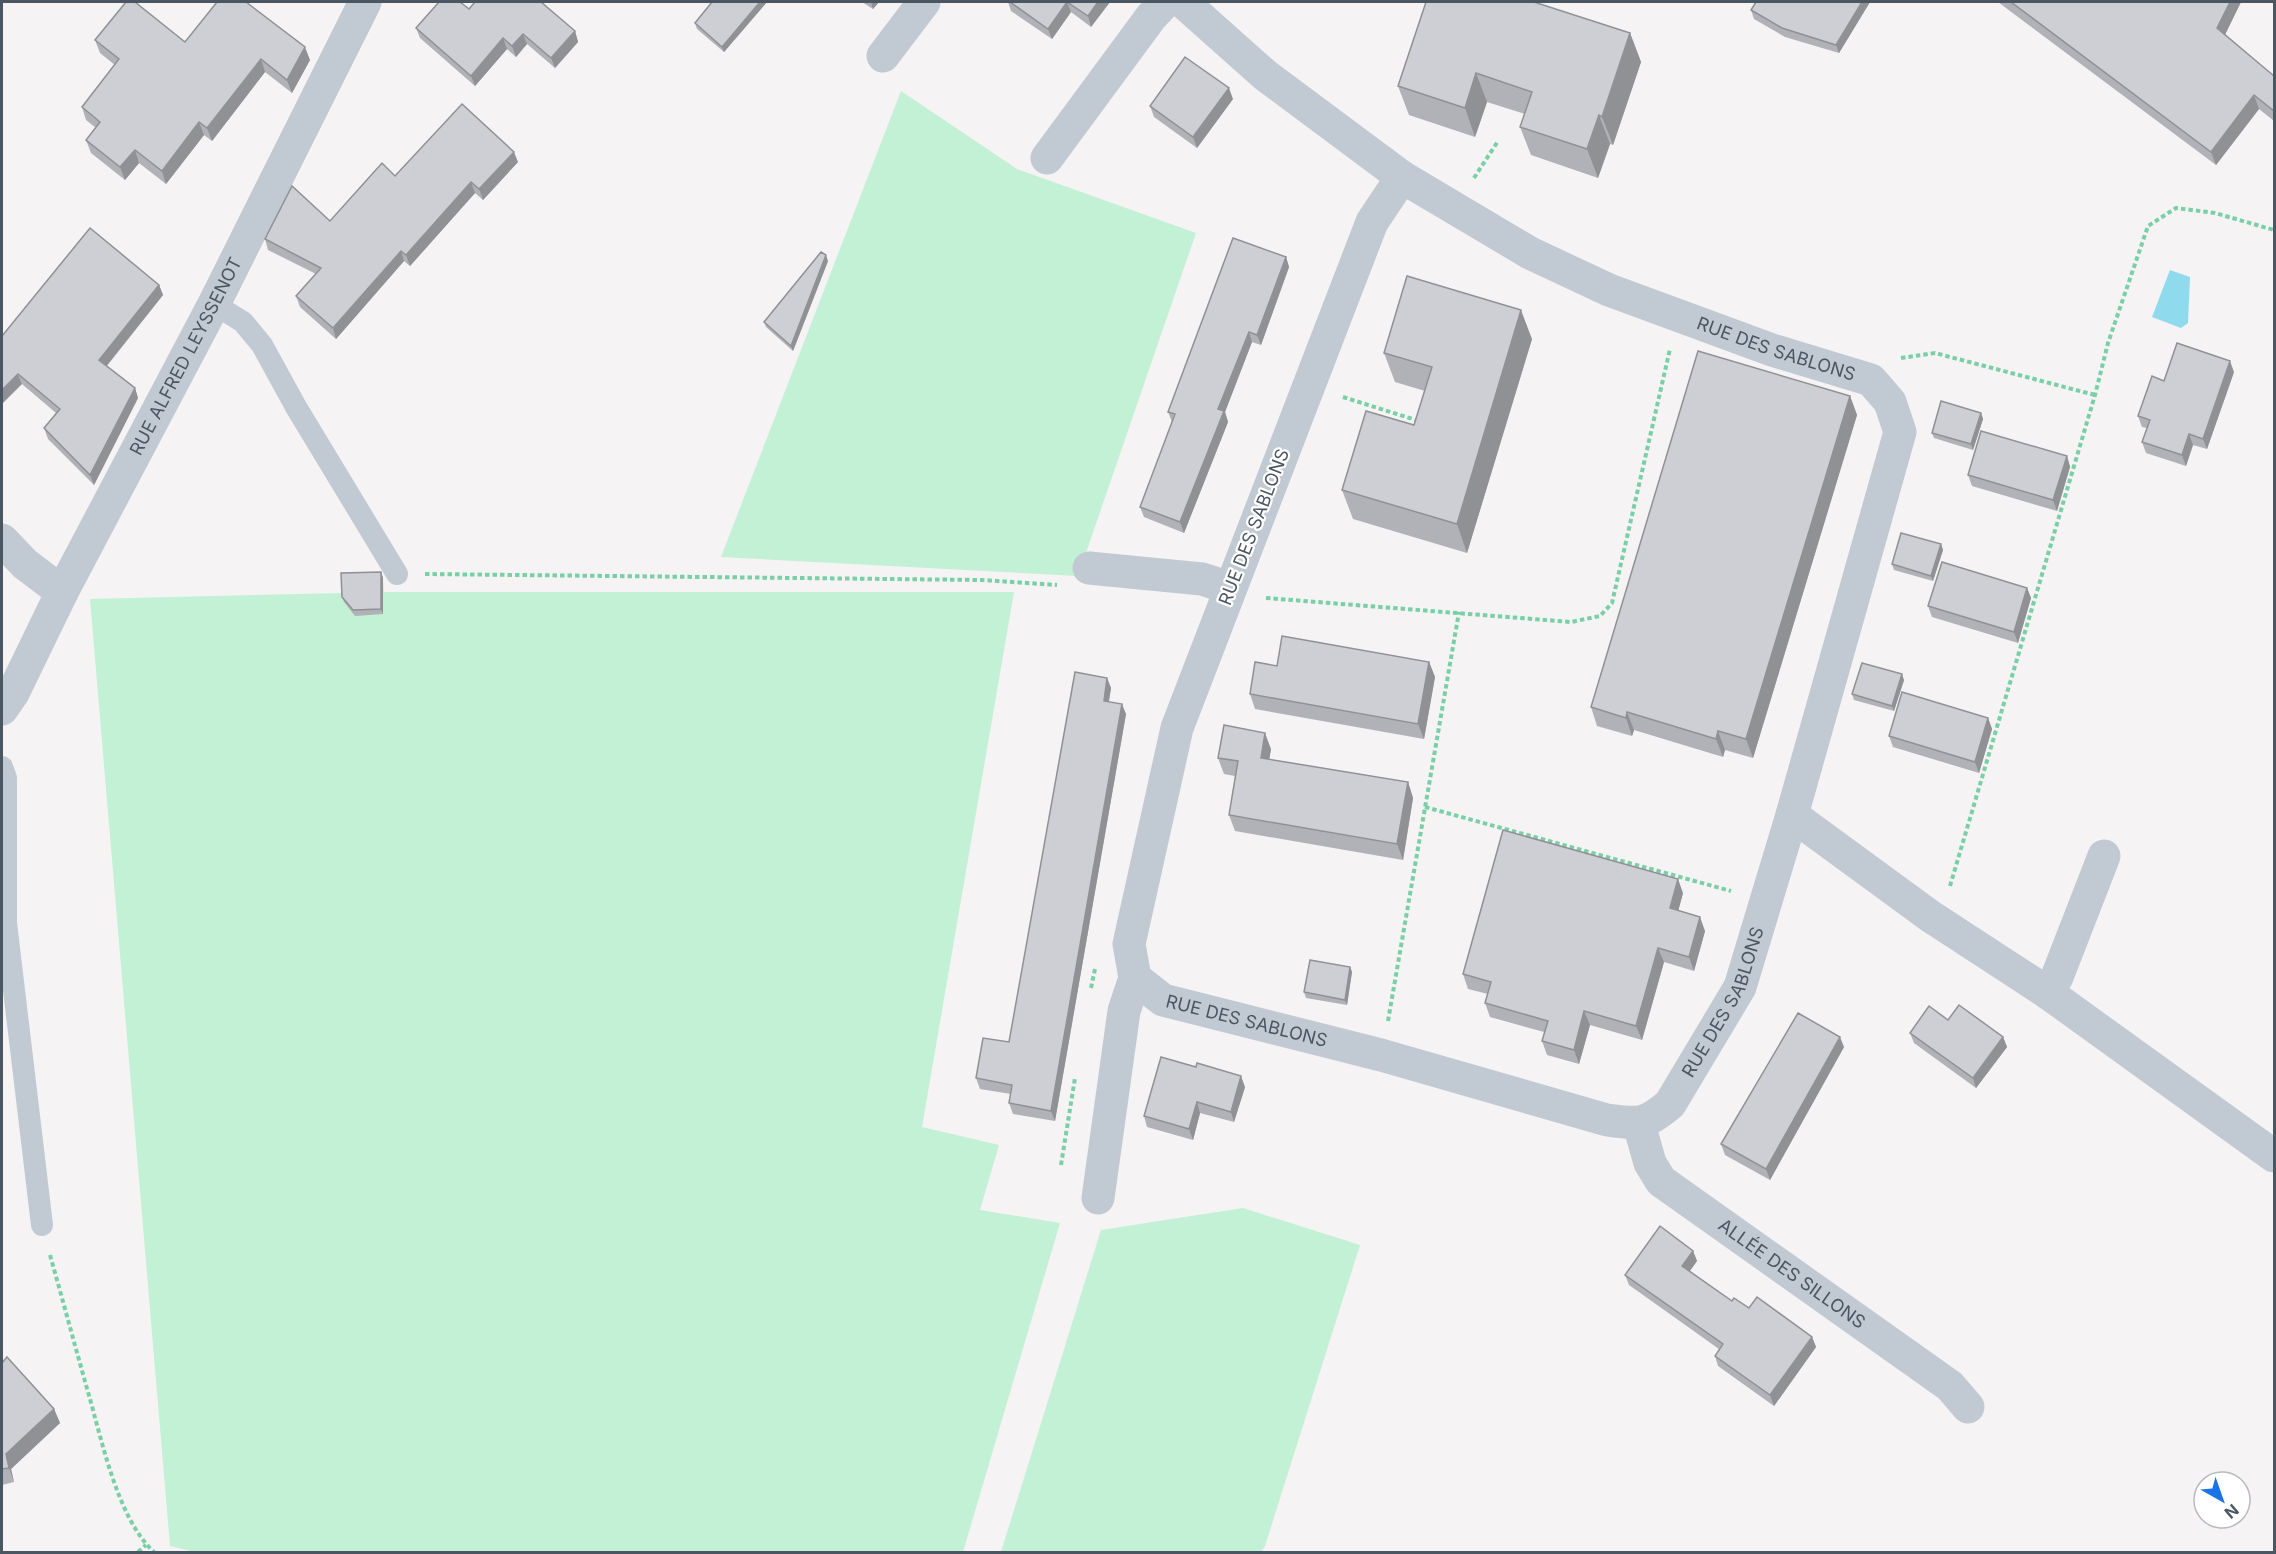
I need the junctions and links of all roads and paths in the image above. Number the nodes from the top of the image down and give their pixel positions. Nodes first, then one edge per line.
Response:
1 (365, 2) edge
2 (924, 2) edge
3 (1165, 2) edge
4 (1183, 2) edge
5 (883, 56) dead end
6 (1498, 141) dead end
7 (1047, 158) dead end
8 (1402, 177) junction
9 (1454, 208) junction
10 (2274, 230) edge
11 (213, 304) junction
12 (1678, 315) junction
13 (1901, 358) dead end
14 (1309, 384) junction
15 (2095, 395) junction
16 (1423, 422) edge
17 (2, 540) edge
18 (398, 574) joint
19 (1077, 577) joint
20 (1230, 588) junction
21 (62, 592) junction
22 (1263, 598) dead end
23 (1459, 612) junction
24 (2, 709) edge
25 (2, 767) edge
26 (1425, 807) junction
27 (1792, 815) junction
28 (2104, 856) dead end
29 (1948, 892) dead end
30 (1742, 894) dead end
31 (1135, 978) junction
32 (2048, 993) junction
33 (1381, 1055) junction
34 (1639, 1124) junction
35 (2274, 1156) edge
36 (1098, 1198) dead end
37 (42, 1225) joint
38 (1968, 1407) dead end
39 (146, 1545) junction
40 (138, 1552) edge
41 (154, 1552) edge

1 - 11 street, RUE ALFRED LEYSSENOT
2 - 5 street
3 - 7 street
4 - 8 street, RUE DES SABLONS
6 - 9 path
8 - 9 street, RUE DES SABLONS
8 - 14 street, RUE DES SABLONS
9 - 12 street, RUE DES SABLONS
10 - 15 path
11 - 18 lane
11 - 21 street, RUE ALFRED LEYSSENOT
12 - 23 path
12 - 27 street, RUE DES SABLONS
13 - 15 path
14 - 16 path
14 - 20 street, RUE DES SABLONS
15 - 29 path
17 - 21 street
18 - 19 path
19 - 20 street
20 - 31 street, RUE DES SABLONS
21 - 24 street, RUE ALFRED LEYSSENOT
22 - 23 path
23 - 26 path
25 - 37 lane
26 - 30 path
26 - 33 path
27 - 32 street
27 - 34 street, RUE DES SABLONS
28 - 32 street
31 - 33 street, RUE DES SABLONS
31 - 36 street
32 - 35 street
33 - 34 street, RUE DES SABLONS
34 - 38 street, ALLÉE DES SILLONS
37 - 39 path
39 - 40 path
39 - 41 path

